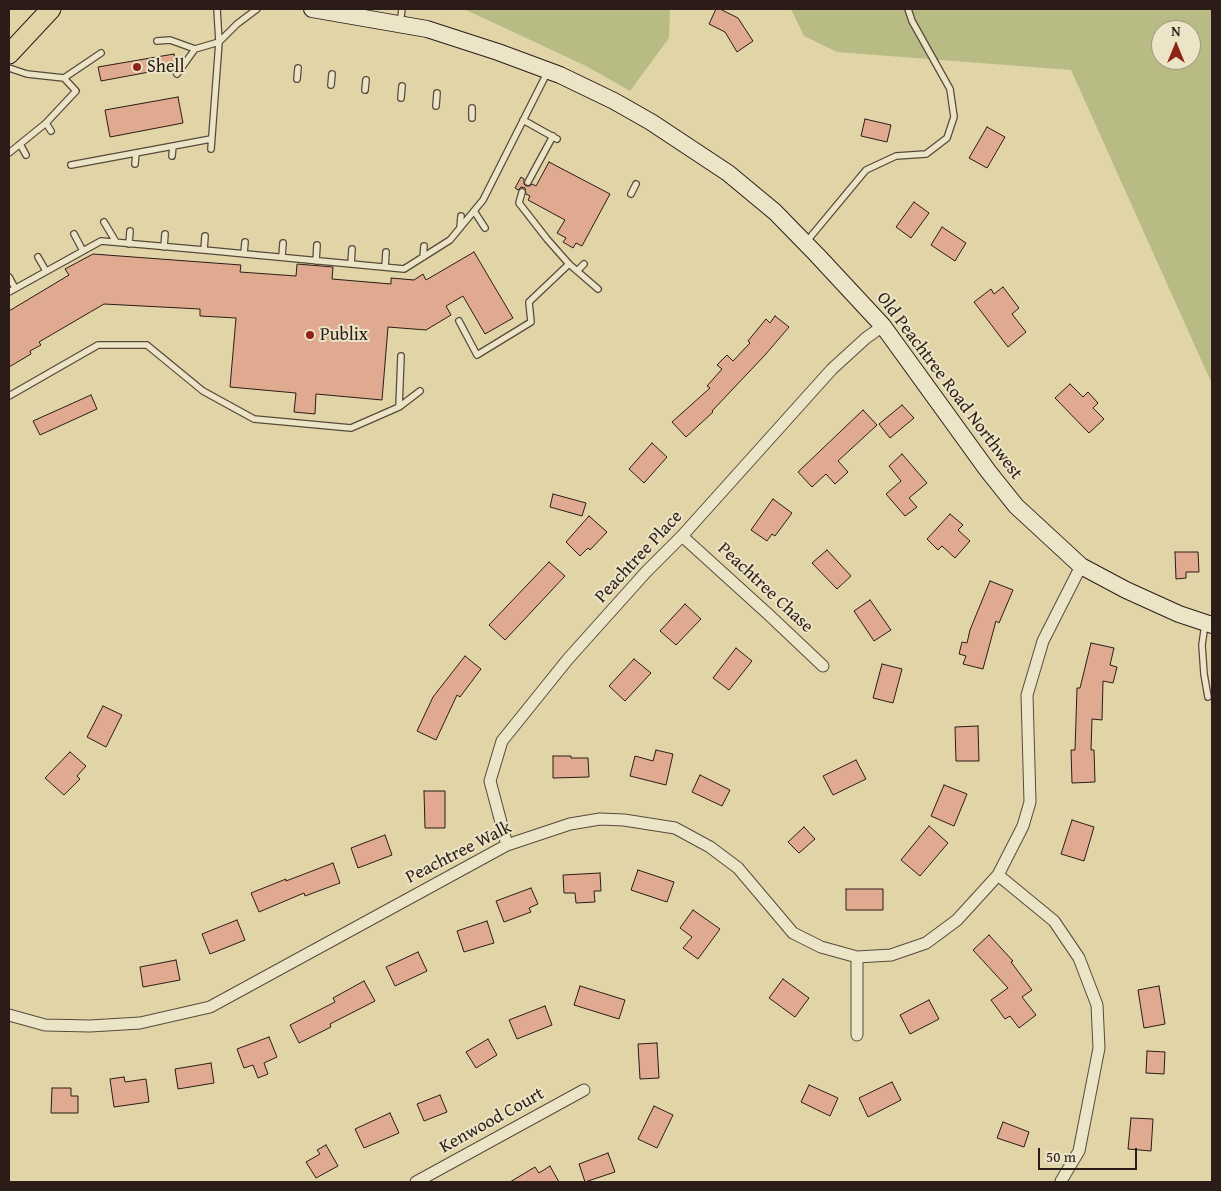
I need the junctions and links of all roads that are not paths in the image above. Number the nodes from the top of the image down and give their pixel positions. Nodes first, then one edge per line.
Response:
1 (217, 9) edge
2 (257, 9) edge
3 (312, 9) edge
4 (908, 9) edge
5 (51, 11) edge
6 (401, 16) edge
7 (157, 41) dead end
8 (219, 42) junction
9 (195, 49) junction
10 (101, 53) dead end
11 (9, 54) edge
12 (9, 68) edge
13 (298, 68) dead end
14 (548, 71) junction
15 (177, 74) dead end
16 (332, 74) dead end
17 (64, 78) junction
18 (297, 79) dead end
19 (366, 80) dead end
20 (332, 85) dead end
21 (402, 86) dead end
22 (365, 90) dead end
23 (437, 93) dead end
24 (401, 98) dead end
25 (436, 106) dead end
26 (472, 108) dead end
27 (472, 118) dead end
28 (523, 120) junction
29 (46, 122) junction
30 (52, 131) dead end
31 (211, 139) junction
32 (20, 144) junction
33 (173, 146) junction
34 (211, 149) dead end
35 (9, 153) edge
36 (136, 153) junction
37 (26, 155) dead end
38 (172, 156) dead end
39 (135, 164) dead end
40 (71, 165) dead end
41 (528, 182) dead end
42 (636, 184) dead end
43 (522, 192) dead end
44 (631, 194) dead end
45 (474, 211) junction
46 (461, 216) dead end
47 (104, 222) dead end
48 (460, 228) junction
49 (485, 228) dead end
50 (130, 231) dead end
51 (74, 234) dead end
52 (165, 234) dead end
53 (205, 236) dead end
54 (116, 242) junction
55 (245, 242) dead end
56 (283, 243) dead end
57 (806, 243) junction
58 (129, 244) junction
59 (317, 245) dead end
60 (424, 246) dead end
61 (164, 247) junction
62 (352, 249) dead end
63 (204, 250) junction
64 (83, 251) junction
65 (386, 252) dead end
66 (244, 254) junction
67 (38, 257) dead end
68 (423, 257) junction
69 (282, 258) junction
70 (316, 260) junction
71 (351, 264) junction
72 (569, 264) junction
73 (584, 264) dead end
74 (385, 267) junction
75 (46, 271) junction
76 (577, 271) junction
77 (9, 277) edge
78 (15, 288) junction
79 (598, 289) dead end
80 (9, 292) edge
81 (459, 321) dead end
82 (883, 326) junction
83 (401, 356) dead end
84 (420, 391) dead end
85 (9, 396) edge
86 (399, 407) junction
87 (682, 536) junction
88 (1081, 566) junction
89 (1209, 624) edge
90 (823, 666) dead end
91 (1209, 688) edge
92 (1208, 697) dead end
93 (507, 844) junction
94 (998, 875) junction
95 (857, 956) junction
96 (9, 1015) edge
97 (857, 1035) dead end
98 (584, 1090) dead end
99 (1060, 1181) dead end
100 (416, 1182) edge

1 - 8 lane
2 - 8 lane
3 - 6 main road, Old Peachtree Road Northwest
4 - 57 lane
5 - 11 main road
6 - 14 main road, Old Peachtree Road Northwest
7 - 9 lane
8 - 9 lane
8 - 31 lane
9 - 15 lane
10 - 17 lane
12 - 17 lane
13 - 18 lane
14 - 28 lane
14 - 57 main road, Old Peachtree Road Northwest
16 - 20 lane
17 - 29 lane
19 - 22 lane
21 - 24 lane
23 - 25 lane
26 - 27 lane
28 - 41 lane
28 - 45 lane
29 - 30 lane
29 - 32 lane
31 - 33 lane
31 - 34 lane
32 - 35 lane
32 - 37 lane
33 - 36 lane
33 - 38 lane
36 - 39 lane
36 - 40 lane
42 - 44 lane
43 - 72 lane
45 - 48 lane
45 - 49 lane
46 - 48 lane
47 - 54 lane
48 - 68 lane
50 - 58 lane
51 - 64 lane
52 - 61 lane
53 - 63 lane
54 - 58 lane
54 - 64 lane
55 - 66 lane
56 - 69 lane
57 - 82 main road, Old Peachtree Road Northwest
58 - 61 lane
59 - 70 lane
60 - 68 lane
61 - 63 lane
62 - 71 lane
63 - 66 lane
64 - 75 lane
65 - 74 lane
66 - 69 lane
67 - 75 lane
68 - 74 lane
69 - 70 lane
70 - 71 lane
71 - 74 lane
72 - 76 lane
72 - 81 lane
73 - 76 lane
75 - 78 lane
76 - 79 lane
77 - 78 lane
78 - 80 lane
82 - 87 street, Peachtree Place
82 - 88 main road, Old Peachtree Road Northwest
83 - 86 lane
84 - 86 lane
85 - 86 lane
87 - 90 street, Peachtree Chase
87 - 93 street, Peachtree Place
88 - 89 main road, Old Peachtree Road Northwest
88 - 94 street, Peachtree Walk
89 - 91 lane
91 - 92 lane
93 - 95 street, Peachtree Walk
93 - 96 street, Peachtree Walk
94 - 95 street, Peachtree Walk
94 - 99 street
95 - 97 street
98 - 100 street, Kenwood Court

